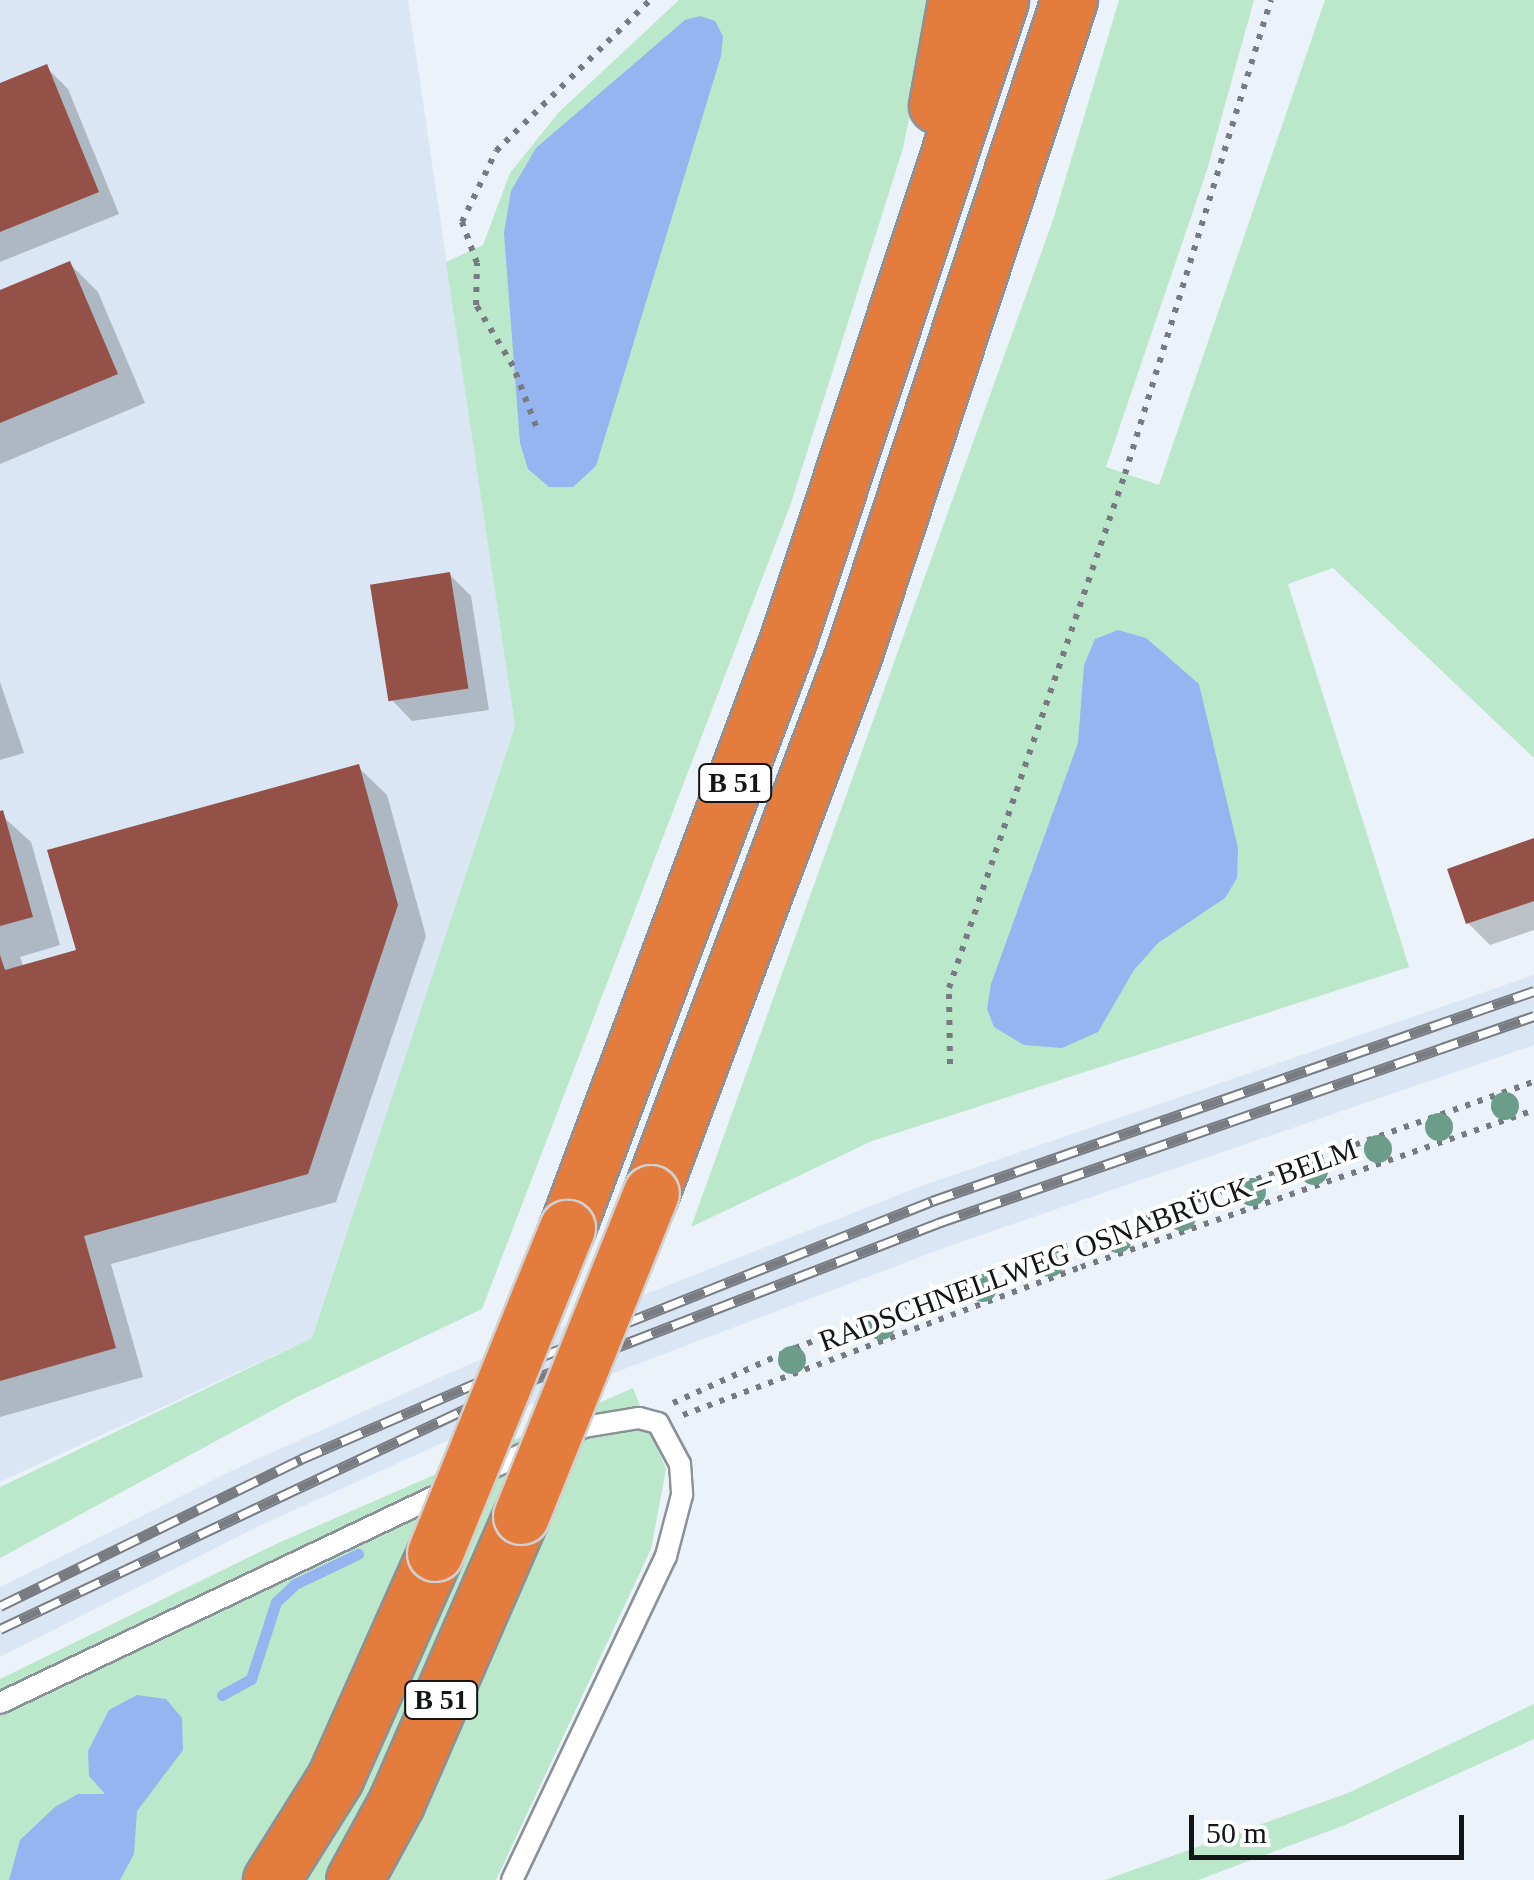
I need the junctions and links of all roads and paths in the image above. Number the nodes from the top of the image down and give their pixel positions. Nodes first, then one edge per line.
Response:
1 (650, 0) edge
2 (956, 0) edge
3 (1000, 0) edge
4 (1070, 0) edge
5 (1271, 0) edge
6 (894, 335) junction
7 (536, 426) dead end
8 (950, 1064) dead end
9 (1534, 1082) edge
10 (1534, 1110) edge
11 (649, 1421) junction
12 (0, 1702) edge
13 (271, 1880) edge
14 (354, 1880) edge
15 (512, 1880) edge

1 - 7 path
2 - 6 highway
3 - 6 highway, B 51
4 - 14 highway, B 51, bridge
5 - 8 path
6 - 13 highway, B 51, bridge
9 - 11 path
10 - 11 path, RADSCHNELLWEG OSNABRÜCK – BELM
11 - 12 lane
11 - 15 lane

